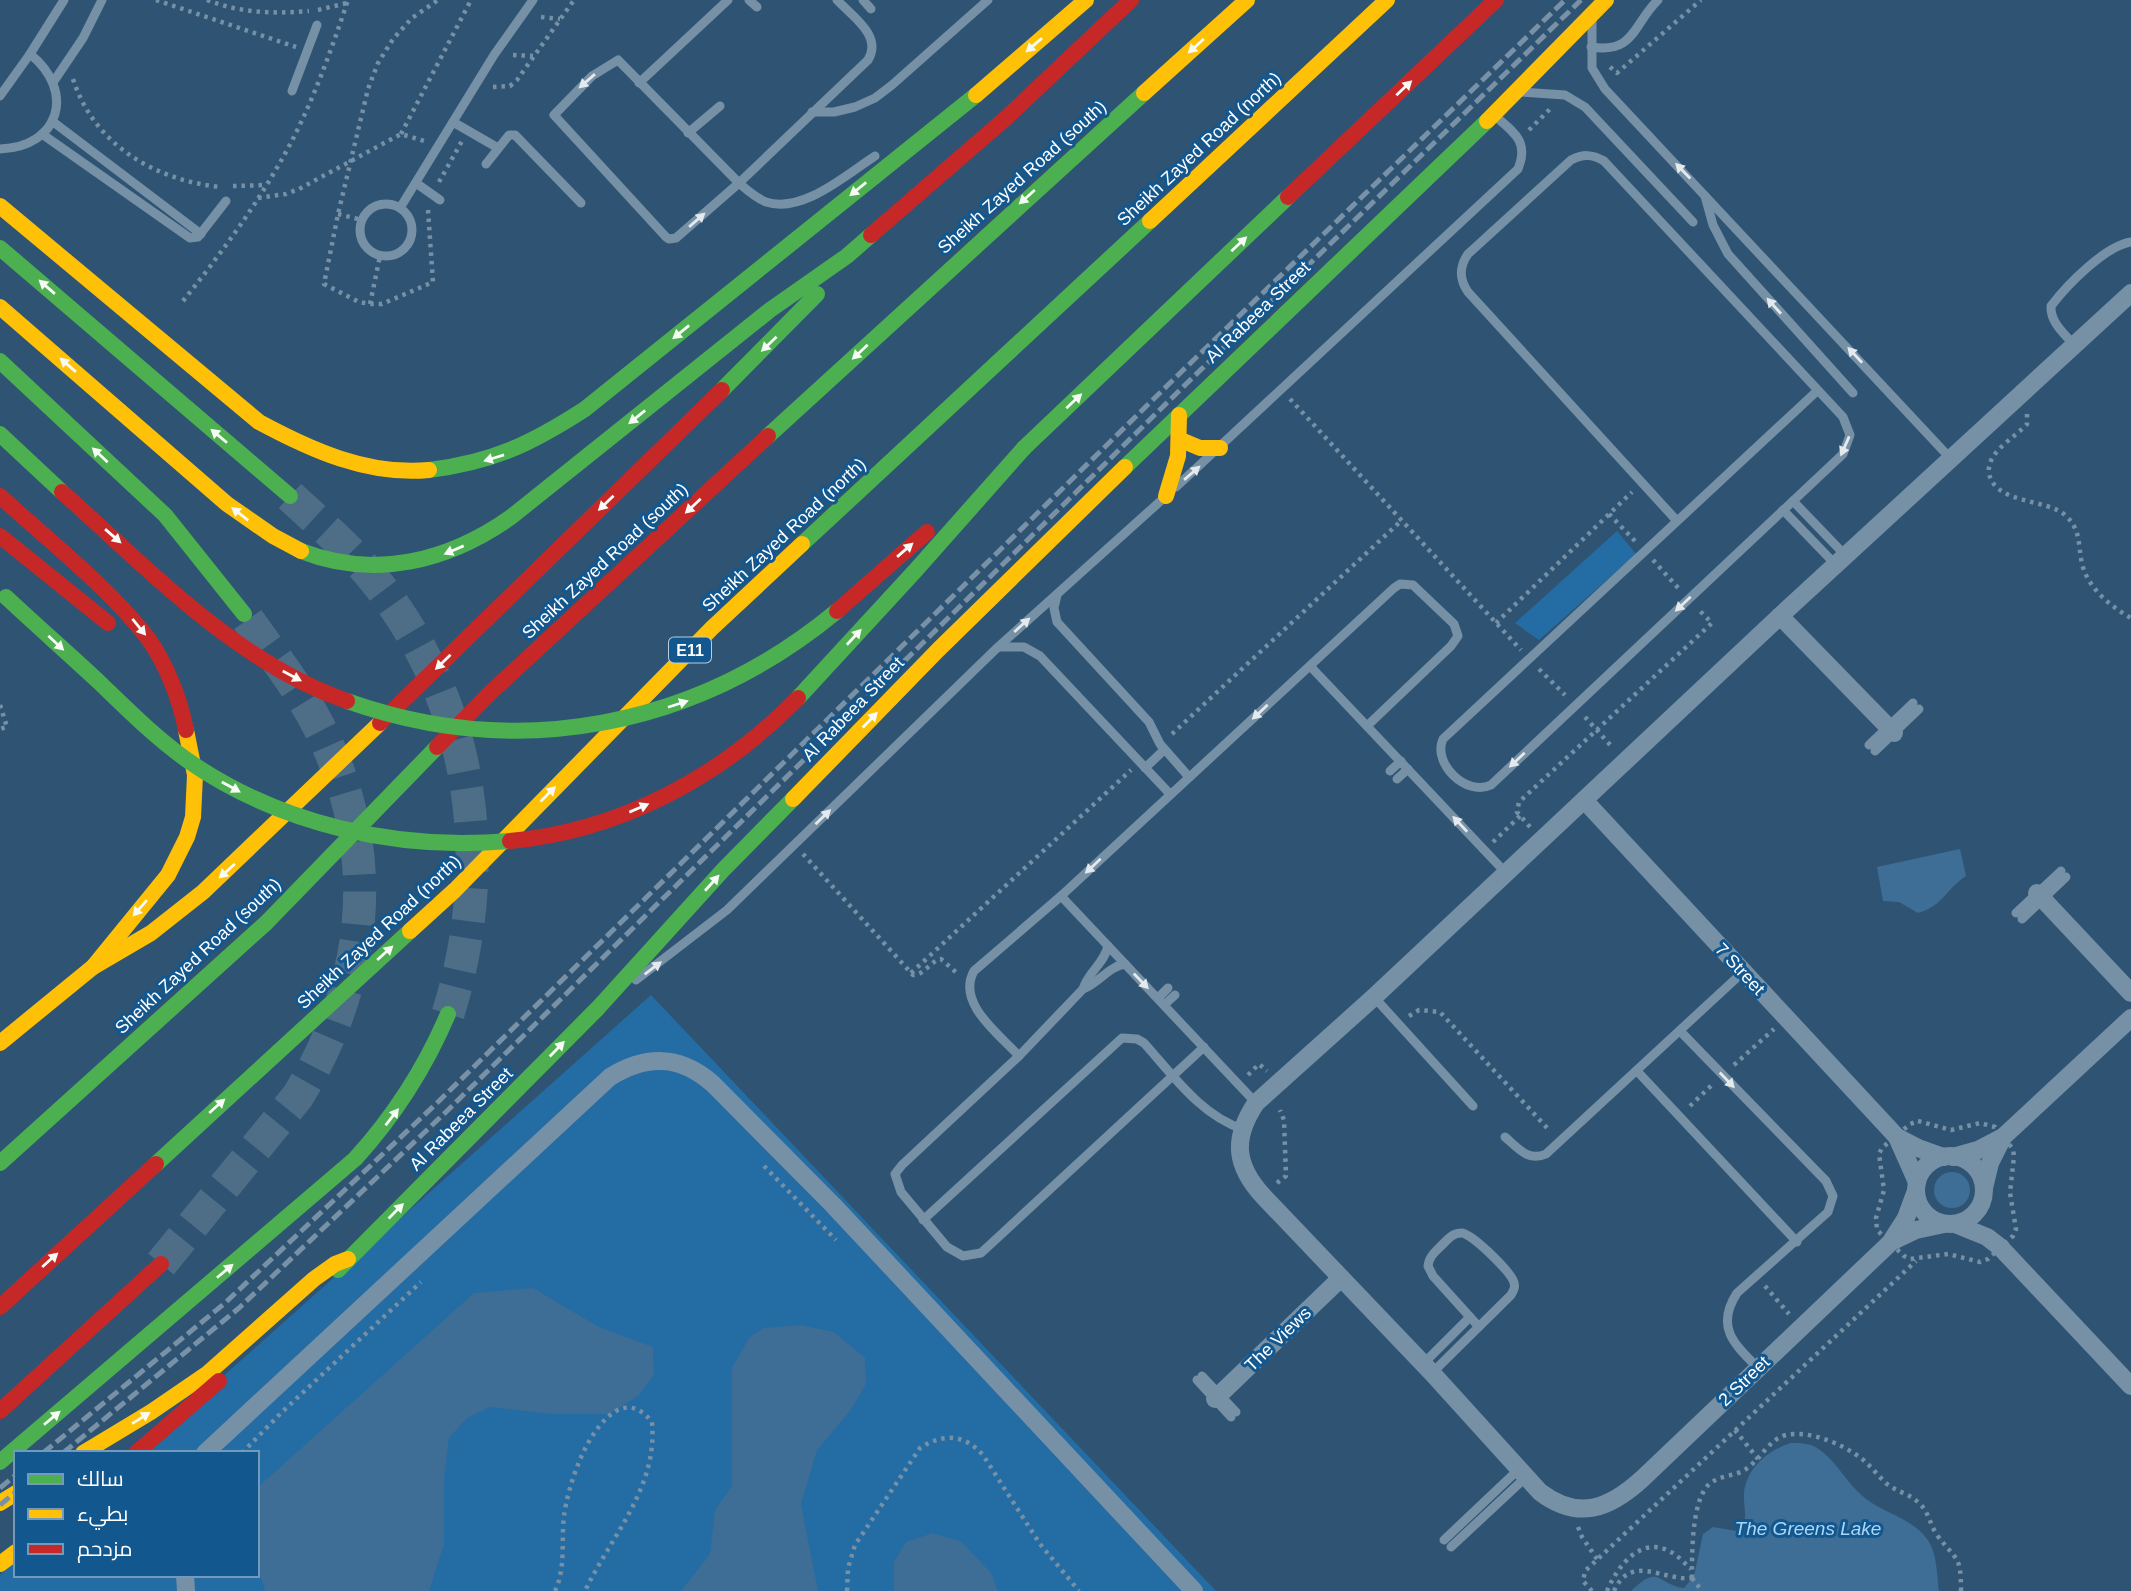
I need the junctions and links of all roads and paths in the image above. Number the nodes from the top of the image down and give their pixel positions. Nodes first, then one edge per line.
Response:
1 (64, 0) edge
2 (102, 0) edge
3 (156, 0) edge
4 (207, 0) edge
5 (471, 0) edge
6 (533, 0) edge
7 (574, 0) edge
8 (728, 0) edge
9 (837, 0) edge
10 (863, 0) edge
11 (988, 0) edge
12 (1086, 0) edge
13 (1131, 0) edge
14 (1247, 0) edge
15 (1387, 0) edge
16 (1496, 0) edge
17 (1606, 0) edge
18 (1658, 0) edge
19 (1701, 0) edge
20 (347, 1) edge
21 (871, 9) dead end
22 (1592, 15) junction
23 (541, 17) dead end
24 (560, 19) junction
25 (317, 25) dead end
26 (1591, 47) junction
27 (307, 51) junction
28 (30, 54) junction
29 (513, 55) dead end
30 (534, 56) junction
31 (1602, 59) dead end
32 (68, 63) junction
33 (54, 81) junction
34 (992, 82) junction
35 (639, 83) junction
36 (493, 87) dead end
37 (292, 91) dead end
38 (1516, 92) junction
39 (0, 96) edge
40 (720, 106) dead end
41 (812, 112) junction
42 (1493, 115) junction
43 (52, 121) junction
44 (453, 122) junction
45 (913, 132) dead end
46 (688, 133) junction
47 (43, 134) junction
48 (401, 134) junction
49 (438, 146) junction
50 (498, 148) junction
51 (0, 149) edge
52 (879, 153) dead end
53 (486, 164) dead end
54 (416, 183) junction
55 (739, 183) junction
56 (267, 184) junction
57 (1705, 194) junction
58 (258, 198) junction
59 (440, 200) dead end
60 (226, 201) dead end
61 (581, 203) dead end
62 (0, 206) edge
63 (400, 208) junction
64 (338, 214) dead end
65 (362, 220) junction
66 (1693, 222) dead end
67 (201, 234) junction
68 (2131, 242) edge
69 (0, 248) edge
70 (380, 256) junction
71 (847, 257) junction
72 (2131, 293) edge
73 (183, 301) dead end
74 (370, 304) dead end
75 (0, 307) edge
76 (2076, 346) junction
77 (0, 361) edge
78 (1283, 390) junction
79 (1817, 391) junction
80 (1853, 393) dead end
81 (2014, 402) junction
82 (1178, 415) junction
83 (0, 434) edge
84 (1181, 440) junction
85 (1024, 448) junction
86 (1220, 448) junction
87 (1951, 459) junction
88 (1642, 483) junction
89 (0, 496) edge
90 (290, 496) tunnel mouth
91 (1166, 496) junction
92 (1793, 501) junction
93 (1783, 510) junction
94 (1677, 521) junction
95 (0, 536) edge
96 (1840, 559) junction
97 (3, 594) edge
98 (1057, 594) junction
99 (244, 614) tunnel mouth
100 (1780, 615) junction
101 (2131, 618) edge
102 (1496, 623) junction
103 (124, 637) dead end
104 (998, 647) junction
105 (138, 652) dead end
106 (1529, 658) junction
107 (1310, 666) junction
108 (0, 705) edge
109 (1575, 706) junction
110 (1916, 706) dead end
111 (181, 710) junction
112 (1367, 726) junction
113 (0, 729) edge
114 (1891, 730) junction
115 (1872, 748) dead end
116 (1164, 750) junction
117 (1625, 761) junction
118 (1404, 765) junction
119 (1145, 768) junction
120 (1394, 775) dead end
121 (1189, 777) junction
122 (1170, 794) junction
123 (1584, 800) junction
124 (1520, 816) dead end
125 (794, 845) junction
126 (1484, 849) junction
127 (1506, 873) junction
128 (2064, 874) dead end
129 (1060, 896) junction
130 (2040, 896) junction
131 (2019, 916) dead end
132 (1108, 946) junction
133 (1125, 964) junction
134 (93, 968) junction
135 (1743, 972) junction
136 (969, 986) junction
137 (1083, 989) junction
138 (1172, 991) dead end
139 (2131, 993) edge
140 (1374, 997) junction
141 (1161, 1002) junction
142 (598, 1008) junction
143 (448, 1014) tunnel mouth
144 (2131, 1018) edge
145 (1399, 1025) junction
146 (1680, 1031) junction
147 (0, 1043) edge
148 (1204, 1047) junction
149 (1019, 1056) junction
150 (1637, 1071) junction
151 (1173, 1076) junction
152 (1256, 1103) junction
153 (1473, 1106) dead end
154 (1243, 1129) junction
155 (1506, 1137) dead end
156 (1897, 1137) junction
157 (2003, 1137) junction
158 (1560, 1141) junction
159 (1948, 1157) junction
160 (0, 1163) edge
161 (762, 1165) dead end
162 (1916, 1187) junction
163 (1984, 1193) junction
164 (923, 1220) junction
165 (1950, 1224) junction
166 (1797, 1242) junction
167 (1890, 1243) junction
168 (839, 1244) dead end
169 (2000, 1247) junction
170 (348, 1259) junction
171 (1918, 1260) junction
172 (161, 1264) tunnel mouth
173 (1757, 1276) junction
174 (426, 1278) dead end
175 (1341, 1278) junction
176 (0, 1307) edge
177 (1470, 1317) junction
178 (1479, 1327) junction
179 (1801, 1328) junction
180 (1427, 1368) junction
181 (1758, 1368) junction
182 (1200, 1378) dead end
183 (2131, 1386) edge
184 (1217, 1397) junction
185 (0, 1411) edge
186 (1234, 1414) dead end
187 (1735, 1430) junction
188 (86, 1451) edge
189 (138, 1451) edge
190 (207, 1451) edge
191 (244, 1451) edge
192 (1758, 1459) junction
193 (0, 1462) edge
194 (1523, 1473) junction
195 (1585, 1509) junction
196 (1448, 1544) dead end
197 (1597, 1559) junction
198 (1692, 1569) junction
199 (1692, 1578) junction
200 (555, 1591) edge
201 (585, 1591) edge
202 (847, 1591) edge
203 (1079, 1591) edge
204 (1194, 1591) edge
205 (1592, 1591) edge
206 (1607, 1591) edge
207 (1614, 1591) edge
208 (1702, 1591) edge
209 (1961, 1591) edge

1 - 28 lane
2 - 32 lane
3 - 27 path
4 - 20 path
5 - 48 path
6 - 44 lane
7 - 24 path
8 - 35 lane
9 - 41 lane
10 - 21 lane
11 - 41 lane
12 -> 34 main road
13 - 71 main road
14 -> 160 main road, Sheikh Zayed Road (south)
176 -> 15 main road, Sheikh Zayed Road (north) / E11
85 -> 16 main road
17 - 22 main road, Al Rabeea Street
18 - 26 lane
19 - 31 path
20 - 56 path
22 - 26 lane
22 - 38 main road, Al Rabeea Street
23 - 24 path
24 - 30 path
25 - 27 lane
57 -> 26 lane
27 - 37 lane
28 - 33 lane
28 - 39 lane
29 - 30 path
30 - 36 path
32 - 33 lane
32 - 56 path
33 - 43 lane
34 - 45 lane
34 -> 62 main road
35 - 46 lane
35 -> 55 lane
38 - 42 main road, Al Rabeea Street
38 - 66 lane
40 - 46 lane
41 - 55 lane
42 - 78 lane
42 - 82 main road, Al Rabeea Street
43 - 47 lane
43 - 67 lane
44 - 49 lane
44 - 50 lane
46 - 55 lane
47 - 51 lane
47 - 67 lane
48 - 49 path
48 - 58 path
49 - 54 lane
50 - 53 lane
50 - 61 lane
52 - 55 lane
54 - 59 lane
54 - 63 lane
56 - 58 path
80 -> 57 lane
87 -> 57 lane
58 - 73 path
60 - 67 lane
63 - 65 lane
63 - 70 lane
64 - 65 path
65 - 70 lane
68 - 76 lane
90 -> 69 main road
70 - 74 path
71 -> 75 main road
71 -> 134 main road
72 - 76 street
76 - 81 street
99 -> 77 main road
78 - 86 lane
78 - 102 path
79 - 88 lane
79 -> 92 lane
79 - 94 lane
81 - 87 street
81 - 101 path
82 - 84 main road
142 -> 82 main road, Al Rabeea Street
83 -> 85 main road, bridge
84 - 86 main road
84 - 91 main road
97 -> 85 main road, bridge
91 -> 86 lane
87 - 96 street
88 - 94 lane
88 - 102 path
89 -> 111 main road
91 - 98 lane
92 - 93 lane
92 - 96 lane
93 - 96 lane
93 -> 109 lane
94 - 106 lane
95 - 103 main road
96 - 100 street
104 -> 98 lane
98 - 116 lane
100 - 114 street
100 - 117 street
102 - 106 path
104 - 119 lane
125 -> 104 lane
105 - 111 main road
106 - 109 path
109 -> 106 lane
107 - 112 lane
107 - 112 lane
107 -> 121 lane
108 - 113 path
109 - 117 path
110 - 114 lane
111 -> 134 main road
112 - 118 lane
114 - 115 lane
116 - 119 lane
116 - 121 lane
117 - 123 street
118 - 120 lane
126 -> 118 lane
119 - 122 lane
121 - 122 lane
122 -> 129 lane
123 - 127 street
123 - 135 street, 7 Street
124 - 126 path
125 - 136 path
142 -> 125 lane
126 - 127 lane
127 - 140 street
128 - 130 lane
129 - 132 lane
129 - 136 lane
130 - 131 lane
130 - 139 street
132 - 133 lane
132 - 137 lane
133 - 137 lane
133 -> 141 lane
134 - 147 main road
135 - 146 lane
135 - 156 street, 7 Street
136 - 149 lane
137 - 149 lane
138 - 141 lane
140 - 145 lane
140 - 152 street
141 - 148 lane
170 -> 142 main road, Al Rabeea Street
193 -> 143 main road
144 - 157 street
145 - 153 lane
145 - 158 path
146 - 150 lane
146 -> 166 lane
148 - 151 lane
148 - 152 lane
149 - 164 lane
150 - 158 lane
150 - 166 lane
151 - 154 lane
151 - 164 lane
151 - 164 lane
152 - 154 street
154 - 175 street
155 - 158 lane
156 - 157 path
156 - 159 street, 7 Street
156 - 162 street, 7 Street
156 - 167 path
157 - 159 street
157 - 163 street
157 - 169 path
159 - 162 street
159 - 163 street
161 - 168 path
162 - 165 street
162 - 167 street, 2 Street
163 - 165 street
163 - 169 street
165 - 167 street, 2 Street
165 - 169 street
166 - 173 lane
167 - 171 path
167 - 179 street, 2 Street
169 - 171 path
169 - 183 street
188 -> 170 main road
170 - 189 main road, Al Rabeea Street
171 - 187 path
172 - 185 main road
173 - 179 path
173 - 181 lane
174 - 191 path
175 - 180 street
175 - 184 street, The Views
177 - 178 lane
177 - 178 lane
177 - 180 lane
178 - 180 lane
179 - 181 street, 2 Street
180 - 194 street
181 - 195 street, 2 Street
182 - 184 lane
184 - 186 lane
187 - 192 path
187 - 197 path
190 - 204 street
192 - 198 path
192 - 209 path
194 - 195 street
194 - 196 lane
195 - 197 path
197 - 205 path
198 - 199 path
198 - 206 path
199 - 207 path
199 - 208 path
200 - 201 path
202 - 203 path

